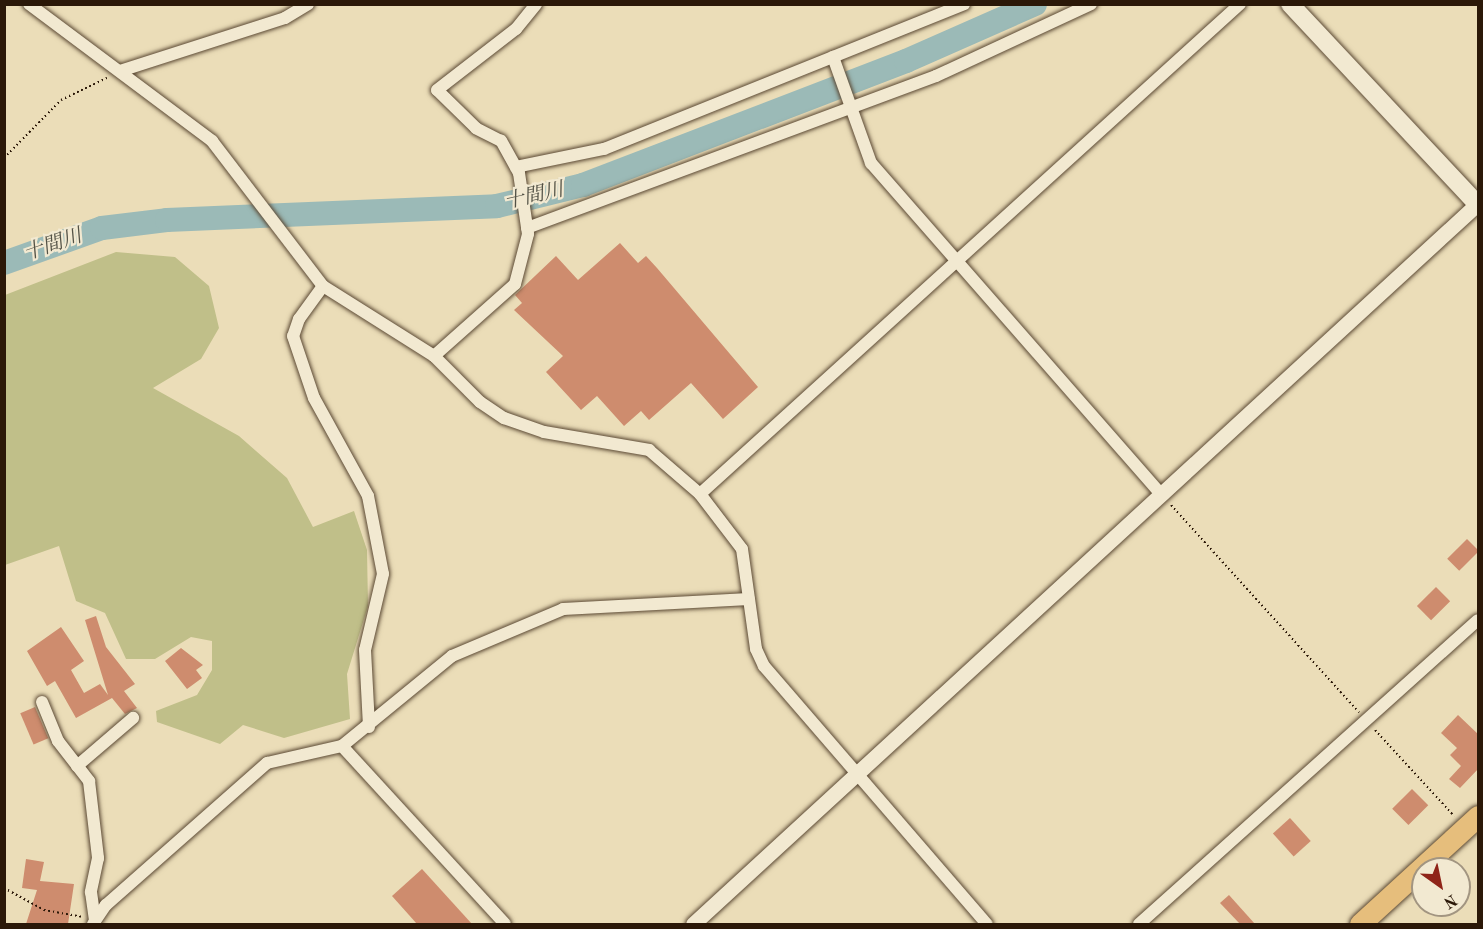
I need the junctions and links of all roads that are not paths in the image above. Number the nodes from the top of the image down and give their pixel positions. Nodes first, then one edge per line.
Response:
1 (29, 4) edge
2 (308, 4) edge
3 (536, 4) edge
4 (964, 4) edge
5 (1091, 4) edge
6 (1240, 4) edge
7 (1290, 4) edge
8 (835, 61) junction
9 (120, 71) junction
10 (852, 106) junction
11 (517, 170) junction
12 (1478, 204) edge
13 (527, 225) junction
14 (959, 258) junction
15 (323, 286) junction
16 (434, 356) junction
17 (1159, 492) junction
18 (700, 494) junction
19 (749, 599) junction
20 (1479, 620) edge
21 (42, 702) dead end
22 (133, 718) dead end
23 (369, 727) junction
24 (342, 746) junction
25 (77, 766) junction
26 (860, 774) junction
27 (1474, 827) edge
28 (94, 922) edge
29 (505, 924) edge
30 (693, 924) edge
31 (987, 924) edge
32 (1139, 924) edge
33 (1360, 924) edge

1 - 9 street
2 - 9 street
3 - 11 street
4 - 8 street
5 - 10 street
6 - 14 street
7 - 12 main road
8 - 10 street
8 - 11 street
9 - 15 street
10 - 13 street
10 - 14 street
11 - 13 street
12 - 17 street
13 - 16 street
14 - 17 street
14 - 18 street
15 - 16 street
15 - 23 street
16 - 18 street
17 - 26 street
18 - 19 street
19 - 23 street
19 - 26 street
20 - 32 street
21 - 25 street
22 - 25 street
23 - 24 street
24 - 28 street
24 - 29 street
25 - 28 street
26 - 30 street
26 - 31 street
27 - 33 highway

